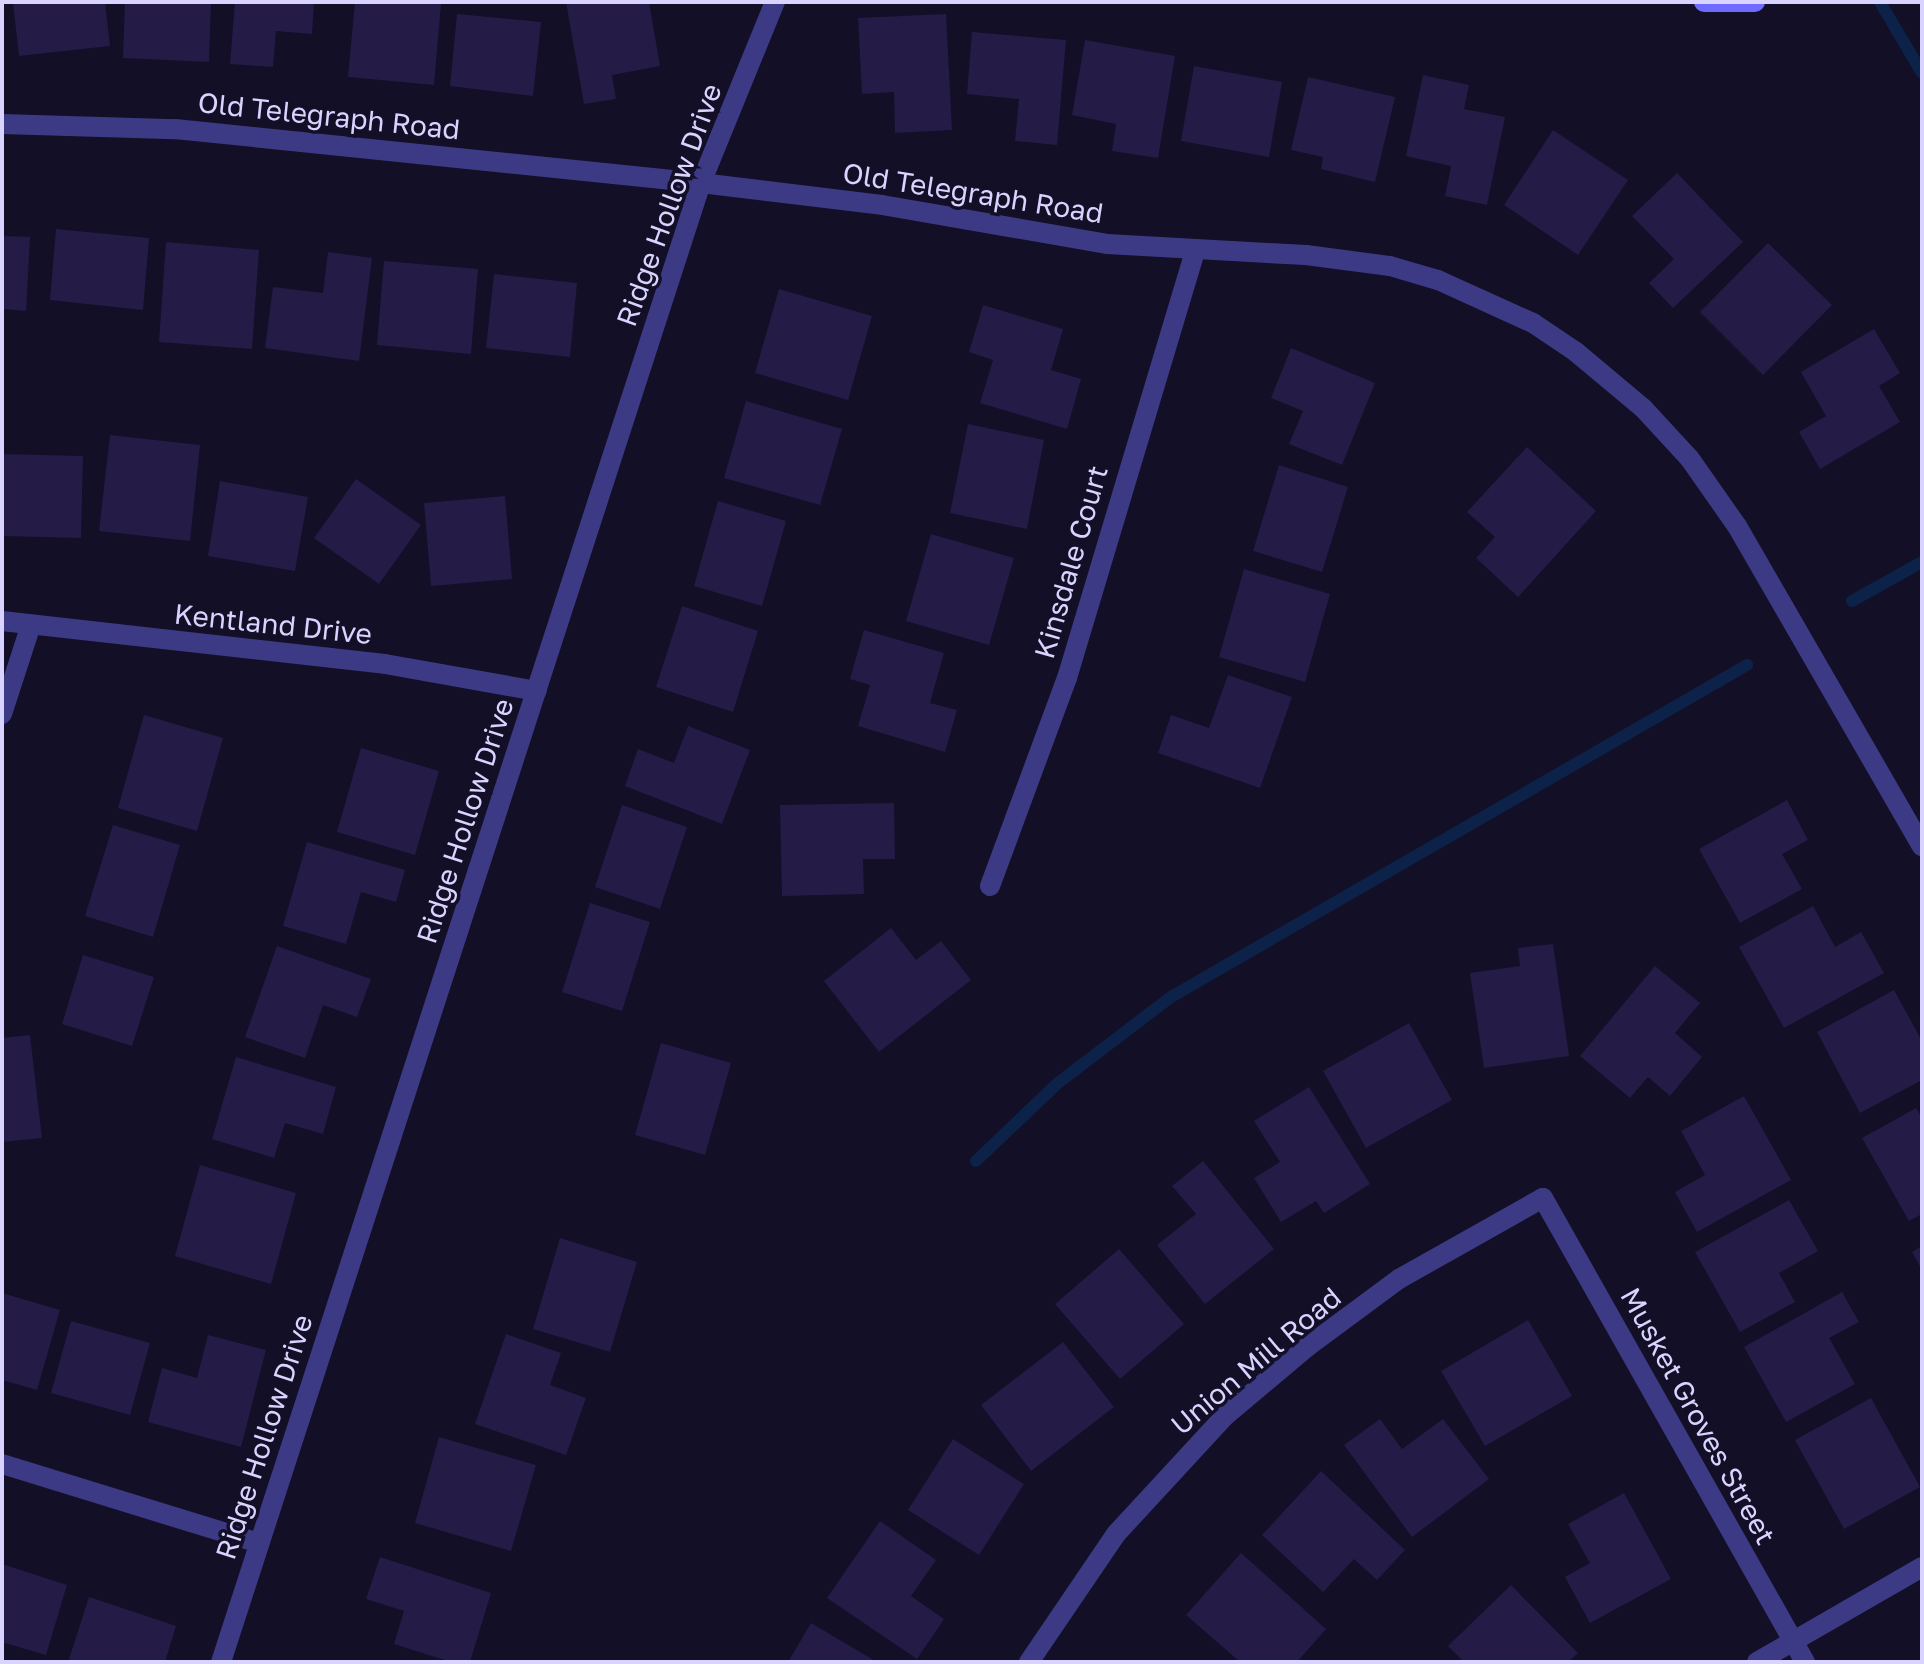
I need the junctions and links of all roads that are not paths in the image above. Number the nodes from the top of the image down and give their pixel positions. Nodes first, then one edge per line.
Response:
1 (775, 2) edge
2 (1704, 2) edge
3 (1755, 2) edge
4 (1713, 3) edge
5 (2, 124) edge
6 (701, 183) junction
7 (1195, 250) junction
8 (2, 621) edge
9 (31, 625) junction
10 (537, 691) junction
11 (2, 714) edge
12 (1922, 847) edge
13 (990, 886) dead end
14 (1543, 1198) joint
15 (2, 1464) edge
16 (259, 1543) junction
17 (1922, 1567) edge
18 (1793, 1641) junction
19 (221, 1662) edge
20 (1029, 1662) edge
21 (1757, 1662) edge
22 (1805, 1662) edge

1 - 6 street, Ridge Hollow Drive
2 - 4 main road
3 - 4 main road
5 - 6 street, Old Telegraph Road
6 - 7 street, Old Telegraph Road
6 - 10 street, Ridge Hollow Drive
7 - 12 street, Old Telegraph Road
7 - 13 street, Kinsdale Court
8 - 9 street, Kentland Drive
9 - 10 street, Kentland Drive
9 - 11 street
10 - 16 street, Ridge Hollow Drive
14 - 18 street, Musket Groves Street
14 - 20 street, Union Mill Road
15 - 16 street
16 - 19 street, Ridge Hollow Drive
17 - 18 street
18 - 21 street
18 - 22 street, Musket Groves Street

